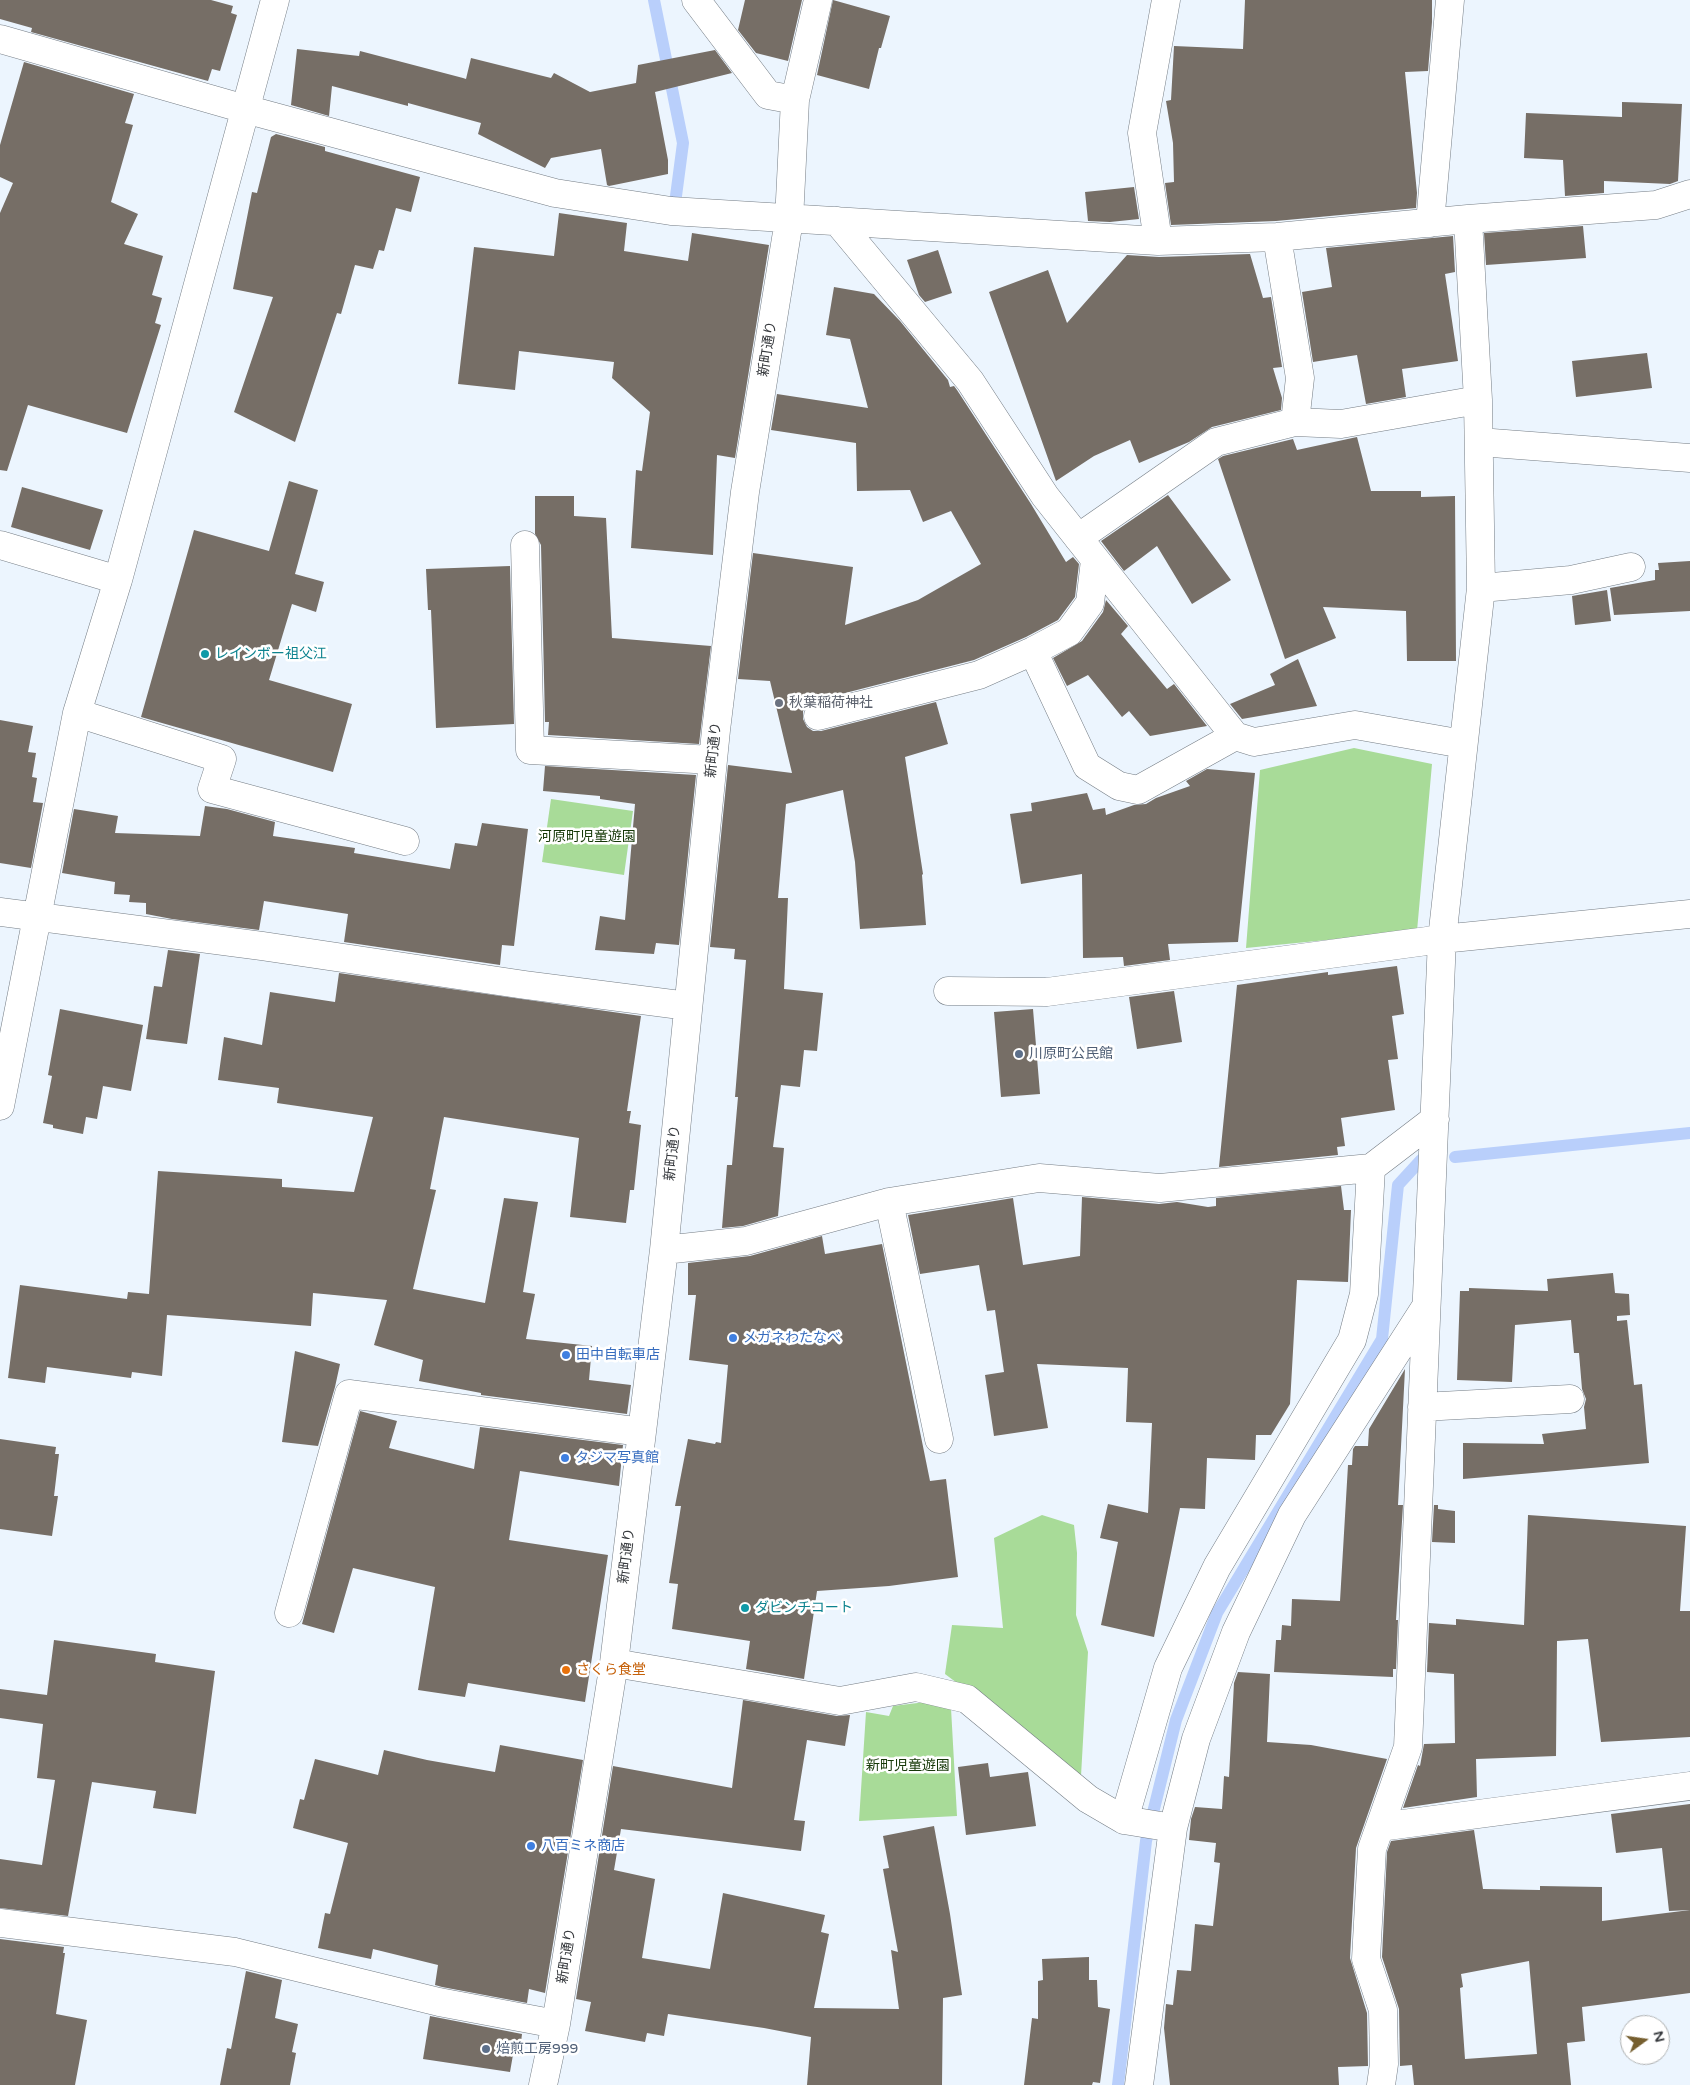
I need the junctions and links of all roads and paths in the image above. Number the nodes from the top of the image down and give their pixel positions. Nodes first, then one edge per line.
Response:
1 (275, 0) edge
2 (696, 0) edge
3 (818, 0) edge
4 (1166, 0) edge
5 (1450, 0) edge
6 (0, 40) edge
7 (795, 100) junction
8 (245, 109) junction
9 (1690, 194) edge
10 (1468, 219) junction
11 (789, 220) junction
12 (837, 222) junction
13 (1430, 223) junction
14 (1277, 237) junction
15 (1158, 241) junction
16 (1478, 400) junction
17 (1295, 422) junction
18 (1479, 442) junction
19 (1690, 458) edge
20 (1078, 538) junction
21 (0, 545) edge
22 (525, 545) dead end
23 (1095, 560) junction
24 (1631, 567) dead end
25 (118, 580) junction
26 (1481, 588) junction
27 (1034, 651) junction
28 (77, 713) junction
29 (818, 716) dead end
30 (1236, 736) junction
31 (1463, 744) junction
32 (713, 760) junction
33 (405, 841) dead end
34 (0, 912) edge
35 (1690, 914) edge
36 (38, 917) junction
37 (1442, 939) junction
38 (948, 991) dead end
39 (688, 1006) junction
40 (0, 1106) edge
41 (1435, 1119) junction
42 (1371, 1168) junction
43 (888, 1202) junction
44 (664, 1250) junction
45 (1426, 1306) junction
46 (1570, 1399) dead end
47 (1422, 1408) junction
48 (642, 1432) junction
49 (939, 1439) dead end
50 (289, 1613) dead end
51 (614, 1663) junction
52 (1690, 1786) edge
53 (1124, 1820) junction
54 (1380, 1826) junction
55 (1168, 1827) junction
56 (0, 1923) edge
57 (556, 2024) junction
58 (543, 2085) edge
59 (1139, 2085) edge
60 (1381, 2085) edge

1 - 8 street
2 - 7 street
3 - 7 street, 新町通り
4 - 15 street
5 - 13 street
6 - 8 street
7 - 11 street, 新町通り
8 - 11 street
8 - 25 street
9 - 10 street
10 - 13 street
10 - 16 street
11 - 12 street
11 - 32 street, 新町通り
12 - 15 street
12 - 20 street
13 - 14 street
14 - 15 street
14 - 17 street
16 - 17 street
16 - 18 street
17 - 20 street
18 - 19 street
18 - 26 street
20 - 23 street
21 - 25 street
22 - 32 street
23 - 27 street
23 - 30 street
24 - 26 street
25 - 28 street
26 - 31 street
27 - 29 street
27 - 30 street
28 - 33 street
28 - 36 street
30 - 31 street
31 - 37 street
32 - 39 street, 新町通り
34 - 36 street
35 - 37 street
36 - 39 street
36 - 40 street
37 - 38 street
37 - 41 street
39 - 44 street, 新町通り
41 - 42 street
41 - 45 street
42 - 43 street
42 - 53 street
43 - 44 street
43 - 49 street
44 - 48 street, 新町通り
45 - 47 street
45 - 55 street
46 - 47 street
47 - 54 street
48 - 50 street
48 - 51 street, 新町通り
51 - 53 street
51 - 57 street, 新町通り
52 - 54 street
53 - 55 street
54 - 60 street
55 - 59 street
56 - 57 street
57 - 58 street, 新町通り

